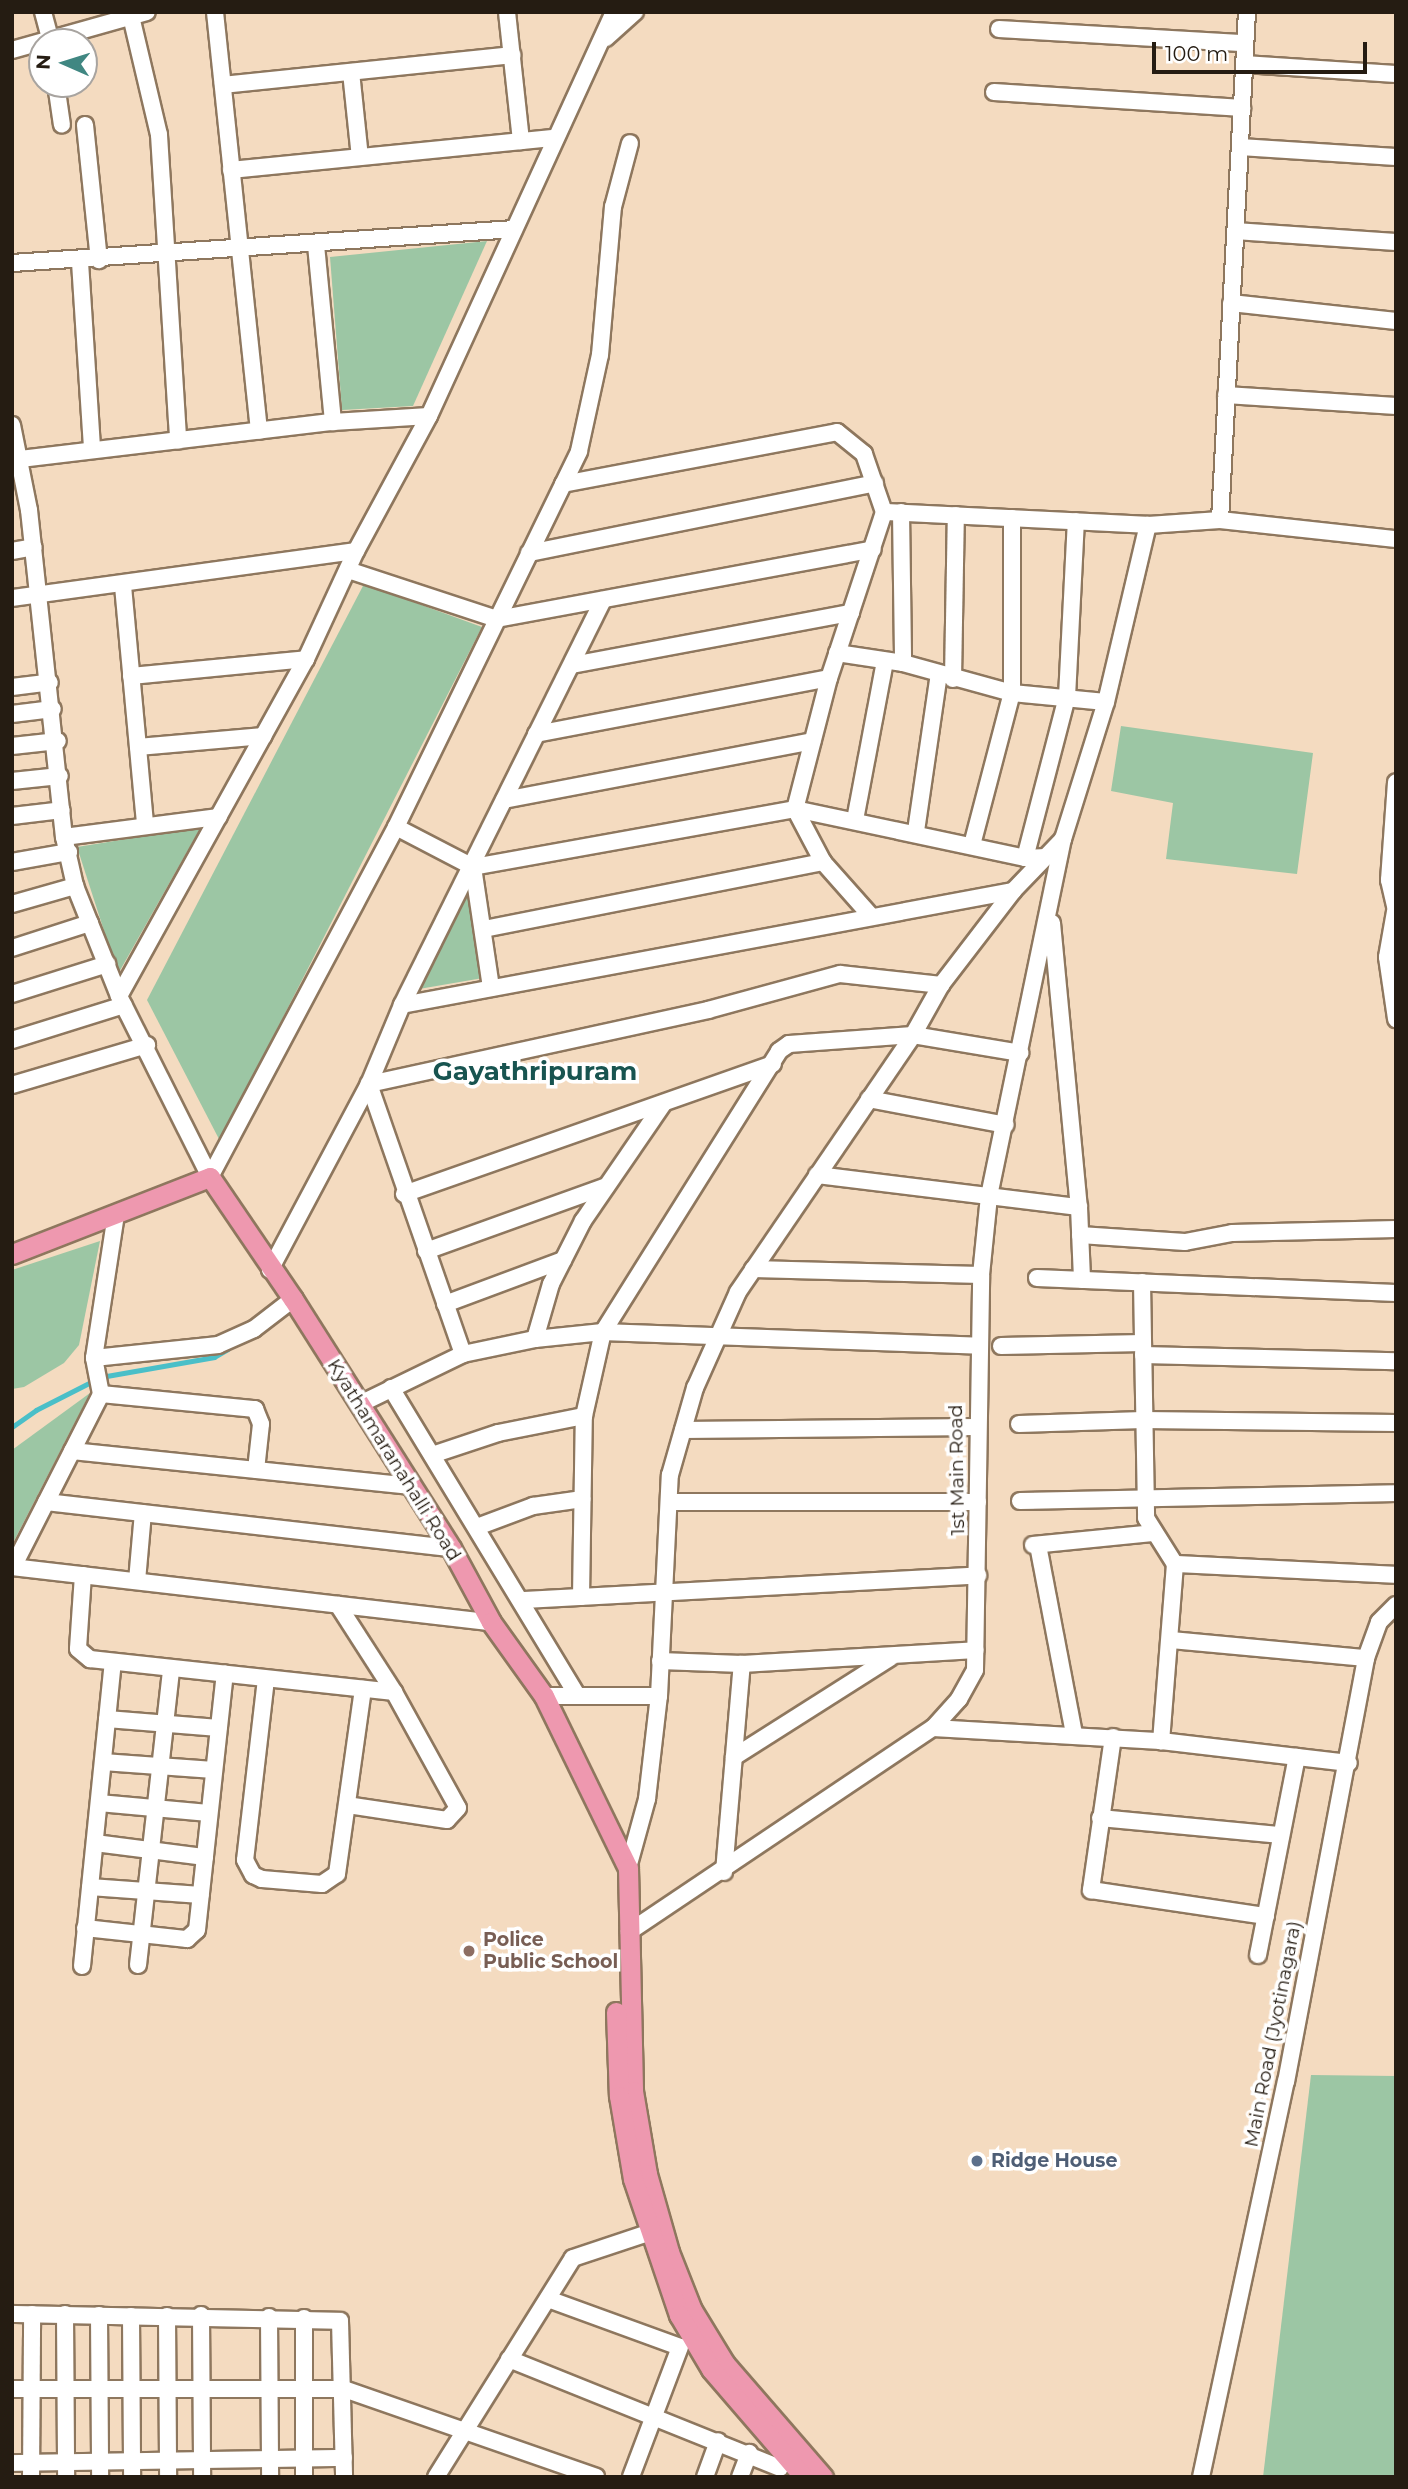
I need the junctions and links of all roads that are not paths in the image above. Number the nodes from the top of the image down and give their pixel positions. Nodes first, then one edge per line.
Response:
1 (215, 12) edge
2 (508, 12) edge
3 (614, 12) edge
4 (635, 12) edge
5 (1247, 12) edge
6 (136, 14) edge
7 (92, 28) edge
8 (999, 29) dead end
9 (1245, 43) junction
10 (598, 45) junction
11 (512, 55) junction
12 (1244, 64) junction
13 (351, 72) junction
14 (1396, 74) edge
15 (223, 86) junction
16 (995, 92) dead end
17 (58, 98) edge
18 (1242, 108) junction
19 (62, 125) dead end
20 (85, 125) dead end
21 (554, 138) junction
22 (522, 141) junction
23 (630, 143) dead end
24 (1240, 147) junction
25 (360, 157) junction
26 (1396, 157) edge
27 (232, 170) junction
28 (514, 229) junction
29 (1235, 231) junction
30 (1396, 242) edge
31 (316, 245) junction
32 (240, 251) junction
33 (167, 254) junction
34 (99, 260) junction
35 (80, 262) junction
36 (12, 263) edge
37 (1231, 303) junction
38 (1396, 321) edge
39 (1226, 395) junction
40 (1396, 406) edge
41 (429, 416) junction
42 (332, 422) junction
43 (12, 425) edge
44 (258, 431) junction
45 (178, 440) junction
46 (92, 450) junction
47 (14, 458) edge
48 (875, 483) junction
49 (564, 484) junction
50 (29, 510) junction
51 (12, 512) edge
52 (892, 512) junction
53 (956, 515) junction
54 (1012, 518) junction
55 (1220, 520) junction
56 (1076, 521) junction
57 (1148, 524) junction
58 (1396, 539) edge
59 (34, 547) junction
60 (873, 549) junction
61 (12, 551) edge
62 (356, 551) junction
63 (529, 553) junction
64 (348, 570) junction
65 (122, 586) junction
66 (40, 594) junction
67 (12, 598) edge
68 (603, 600) junction
69 (850, 613) junction
70 (497, 619) junction
71 (837, 653) junction
72 (306, 659) junction
73 (886, 660) junction
74 (903, 663) junction
75 (572, 665) junction
76 (131, 676) junction
77 (946, 676) junction
78 (829, 678) junction
79 (50, 682) junction
80 (12, 687) edge
81 (1013, 693) junction
82 (1067, 697) junction
83 (1106, 702) junction
84 (53, 709) junction
85 (12, 714) edge
86 (536, 734) junction
87 (264, 736) junction
88 (58, 741) junction
89 (812, 741) junction
90 (12, 746) edge
91 (138, 747) junction
92 (60, 776) junction
93 (12, 781) edge
94 (1396, 782) edge
95 (503, 800) junction
96 (62, 810) junction
97 (795, 810) junction
98 (12, 816) edge
99 (219, 817) junction
100 (855, 820) junction
101 (145, 825) junction
102 (396, 827) junction
103 (916, 831) junction
104 (1063, 839) junction
105 (66, 844) junction
106 (972, 845) junction
107 (1046, 857) junction
108 (1025, 858) junction
109 (12, 862) edge
110 (823, 862) junction
111 (473, 867) junction
112 (75, 886) junction
113 (1013, 891) junction
114 (12, 904) edge
115 (1050, 905) junction
116 (1396, 906) edge
117 (870, 915) junction
118 (90, 923) junction
119 (484, 929) junction
120 (12, 948) edge
121 (107, 964) junction
122 (941, 985) junction
123 (491, 988) junction
124 (12, 994) edge
125 (122, 1000) junction
126 (402, 1005) junction
127 (1396, 1019) edge
128 (913, 1035) junction
129 (12, 1040) edge
130 (147, 1045) junction
131 (1020, 1053) junction
132 (773, 1064) junction
133 (369, 1084) junction
134 (12, 1085) edge
135 (869, 1099) junction
136 (663, 1104) junction
137 (1006, 1125) junction
138 (817, 1175) junction
139 (210, 1177) junction
140 (607, 1186) junction
141 (404, 1194) junction
142 (989, 1196) junction
143 (1079, 1207) junction
144 (116, 1216) junction
145 (1396, 1229) edge
146 (1080, 1235) junction
147 (426, 1251) junction
148 (12, 1254) edge
149 (563, 1260) junction
150 (753, 1269) junction
151 (270, 1270) junction
152 (981, 1275) junction
153 (1037, 1278) dead end
154 (1082, 1280) junction
155 (1142, 1282) junction
156 (1396, 1293) edge
157 (293, 1299) junction
158 (445, 1304) junction
159 (603, 1332) junction
160 (719, 1334) junction
161 (535, 1339) junction
162 (979, 1346) junction
163 (1001, 1346) dead end
164 (1143, 1349) junction
165 (463, 1354) junction
166 (93, 1358) junction
167 (1396, 1360) edge
168 (99, 1385) junction
169 (391, 1388) junction
170 (360, 1404) junction
171 (584, 1416) junction
172 (1143, 1420) junction
173 (1396, 1423) edge
174 (1019, 1424) dead end
175 (976, 1427) junction
176 (683, 1430) junction
177 (72, 1451) junction
178 (432, 1455) junction
179 (256, 1470) junction
180 (411, 1486) junction
181 (1396, 1493) edge
182 (1145, 1495) junction
183 (583, 1499) junction
184 (1020, 1501) dead end
185 (46, 1502) junction
186 (669, 1502) junction
187 (978, 1502) junction
188 (143, 1513) junction
189 (477, 1527) junction
190 (1154, 1533) junction
191 (451, 1548) junction
192 (1175, 1564) junction
193 (13, 1567) edge
194 (83, 1575) junction
195 (978, 1575) junction
196 (1396, 1575) edge
197 (137, 1581) junction
198 (664, 1592) junction
199 (581, 1597) junction
200 (523, 1600) junction
201 (338, 1605) junction
202 (1396, 1605) edge
203 (491, 1622) junction
204 (1171, 1640) junction
205 (976, 1650) junction
206 (892, 1656) junction
207 (1366, 1658) junction
208 (660, 1661) junction
209 (113, 1663) junction
210 (742, 1664) junction
211 (171, 1670) junction
212 (225, 1674) junction
213 (266, 1679) junction
214 (363, 1689) junction
215 (394, 1692) junction
216 (576, 1694) junction
217 (544, 1696) junction
218 (659, 1696) junction
219 (107, 1719) junction
220 (165, 1723) junction
221 (219, 1728) junction
222 (933, 1728) junction
223 (1074, 1734) junction
224 (1113, 1737) junction
225 (1161, 1741) junction
226 (734, 1757) junction
227 (1297, 1757) junction
228 (103, 1762) junction
229 (1349, 1763) junction
230 (160, 1766) junction
231 (214, 1770) junction
232 (99, 1803) junction
233 (348, 1805) junction
234 (156, 1809) junction
235 (209, 1813) junction
236 (1100, 1818) junction
237 (1281, 1835) junction
238 (94, 1843) junction
239 (151, 1850) junction
240 (205, 1857) junction
241 (628, 1868) junction
242 (724, 1872) junction
243 (90, 1887) junction
244 (146, 1892) junction
245 (201, 1895) junction
246 (1266, 1916) junction
247 (85, 1928) junction
248 (142, 1934) junction
249 (629, 1935) junction
250 (1258, 1955) dead end
251 (138, 1965) dead end
252 (82, 1966) dead end
253 (655, 2230) junction
254 (548, 2299) junction
255 (12, 2314) edge
256 (32, 2314) junction
257 (65, 2314) junction
258 (99, 2315) junction
259 (201, 2315) junction
260 (131, 2316) junction
261 (167, 2316) junction
262 (269, 2318) junction
263 (304, 2318) junction
264 (509, 2359) junction
265 (12, 2389) edge
266 (32, 2389) junction
267 (65, 2389) junction
268 (99, 2389) junction
269 (131, 2389) junction
270 (167, 2389) junction
271 (202, 2389) junction
272 (269, 2389) junction
273 (304, 2389) junction
274 (344, 2389) junction
275 (654, 2416) junction
276 (464, 2431) junction
277 (718, 2441) junction
278 (749, 2453) junction
279 (270, 2459) junction
280 (304, 2459) junction
281 (344, 2459) junction
282 (12, 2463) edge
283 (780, 2468) edge
284 (66, 2469) edge
285 (100, 2469) edge
286 (132, 2469) edge
287 (168, 2469) edge
288 (202, 2469) edge
289 (31, 2470) edge
290 (270, 2477) edge
291 (304, 2477) edge
292 (344, 2477) edge
293 (436, 2477) edge
294 (596, 2477) edge
295 (631, 2477) edge
296 (705, 2477) edge
297 (740, 2477) edge
298 (804, 2477) edge
299 (823, 2477) edge
300 (1202, 2477) edge

1 - 15 street
2 - 11 street
3 - 10 street
4 - 10 street
5 - 9 street
6 - 7 street
6 - 33 street
8 - 9 street
9 - 12 street
10 - 21 street
11 - 13 street
11 - 22 street
12 - 14 street
12 - 18 street
13 - 15 street
13 - 25 street
15 - 27 street
16 - 18 street
17 - 19 street
18 - 24 street
20 - 34 street
21 - 22 street
21 - 28 street
22 - 25 street
23 - 49 street
24 - 26 street
24 - 29 street
25 - 27 street
27 - 32 street
28 - 31 street
28 - 41 street
29 - 30 street
29 - 37 street
31 - 32 street
31 - 42 street
32 - 33 street
32 - 44 street
33 - 34 street
33 - 45 street
34 - 35 street
35 - 36 street
35 - 46 street
37 - 38 street
37 - 39 street
39 - 40 street
39 - 55 street
41 - 42 street
41 - 62 street
42 - 44 street
43 - 47 street, Kyathamaranahalli Road
44 - 45 street
45 - 46 street
46 - 47 street
47 - 50 street, Kyathamaranahalli Road
48 - 49 street
48 - 52 street
48 - 63 street
49 - 63 street
50 - 51 street
50 - 59 street, Kyathamaranahalli Road
52 - 53 street
52 - 60 street
52 - 74 street
53 - 54 street
53 - 77 street
54 - 56 street
54 - 81 street
55 - 57 street
55 - 58 street
56 - 57 street
56 - 82 street
57 - 83 street, 1st Main Road
59 - 61 street
59 - 66 street, Kyathamaranahalli Road
60 - 68 street
60 - 69 street
62 - 64 street
62 - 65 street
63 - 70 street
64 - 70 street
64 - 72 street
65 - 66 street
65 - 76 street
66 - 67 street
66 - 79 street, Kyathamaranahalli Road
68 - 70 street
68 - 75 street
69 - 71 street
69 - 75 street
70 - 102 street
71 - 73 street
71 - 78 street
72 - 76 street
72 - 87 street
73 - 74 street
73 - 100 street
74 - 77 street
75 - 86 street
76 - 91 street
77 - 81 street
77 - 103 street
78 - 86 street
78 - 89 street
79 - 80 street
79 - 84 street, Kyathamaranahalli Road
81 - 82 street
81 - 106 street
82 - 83 street
82 - 108 street
83 - 104 street, 1st Main Road
84 - 85 street
84 - 88 street, Kyathamaranahalli Road
86 - 95 street
87 - 91 street
87 - 99 street
88 - 90 street
88 - 92 street, Kyathamaranahalli Road
89 - 95 street
89 - 97 street
91 - 101 street
92 - 93 street
92 - 96 street, Kyathamaranahalli Road
94 - 116 street
95 - 111 street
96 - 98 street
96 - 105 street, Kyathamaranahalli Road
97 - 100 street
97 - 110 street
97 - 111 street
99 - 101 street
99 - 125 street
100 - 103 street
101 - 105 street
102 - 111 street
102 - 139 street
103 - 106 street
104 - 107 street
104 - 115 street, 1st Main Road
105 - 109 street
105 - 112 street, Kyathamaranahalli Road
106 - 108 street
107 - 108 street
107 - 113 street
110 - 117 street
110 - 119 street
111 - 119 street
111 - 126 street
112 - 114 street
112 - 118 street, Kyathamaranahalli Road
113 - 117 street
113 - 122 street
115 - 131 street, 1st Main Road
115 - 143 street
116 - 127 street
117 - 123 street
118 - 120 street
118 - 121 street, Kyathamaranahalli Road
119 - 123 street
121 - 124 street
121 - 125 street, Kyathamaranahalli Road
122 - 128 street
122 - 133 street
123 - 126 street
125 - 129 street
125 - 130 street, Kyathamaranahalli Road
126 - 133 street
128 - 131 street
128 - 132 street
128 - 135 street
130 - 134 street
130 - 139 street, Kyathamaranahalli Road
131 - 137 street, 1st Main Road
132 - 136 street
132 - 159 street
133 - 141 street
133 - 151 street
135 - 137 street
135 - 138 street
136 - 140 street
136 - 141 street
137 - 142 street, 1st Main Road
138 - 142 street
138 - 150 street
139 - 144 main road
139 - 151 main road, Kyathamaranahalli Road
140 - 147 street
140 - 149 street
141 - 147 street
142 - 143 street
142 - 152 street, 1st Main Road
143 - 146 street
144 - 148 main road
144 - 166 street
145 - 146 street
146 - 154 street
147 - 158 street
149 - 158 street
149 - 161 street
150 - 152 street
150 - 160 street
151 - 157 main road, Kyathamaranahalli Road
152 - 162 street, 1st Main Road
153 - 154 street
154 - 155 street
155 - 156 street
155 - 164 street
157 - 166 street
157 - 170 main road, Kyathamaranahalli Road
158 - 165 street
159 - 160 street
159 - 161 street
159 - 171 street
160 - 162 street
160 - 176 street
161 - 165 street
162 - 175 street, 1st Main Road
163 - 164 street
164 - 167 street
164 - 172 street
165 - 169 street
166 - 168 street
168 - 177 street
168 - 179 street
169 - 170 street
169 - 178 street
170 - 180 main road, Kyathamaranahalli Road
171 - 178 street
171 - 183 street
172 - 173 street
172 - 174 street
172 - 182 street
175 - 176 street
175 - 187 street, 1st Main Road
176 - 186 street
177 - 179 street
177 - 185 street
178 - 189 street
179 - 180 street
180 - 191 main road, Kyathamaranahalli Road
181 - 182 street
182 - 184 street
182 - 190 street
183 - 189 street
183 - 199 street
185 - 188 street
185 - 193 street
186 - 187 street
186 - 198 street
187 - 195 street, 1st Main Road
188 - 191 street
188 - 197 street
189 - 200 street
190 - 192 street
190 - 223 street
191 - 203 main road, Kyathamaranahalli Road
192 - 196 street
192 - 204 street
193 - 194 street
194 - 197 street
194 - 209 street
195 - 198 street
195 - 205 street, 1st Main Road
197 - 201 street
198 - 199 street
198 - 208 street
199 - 200 street
200 - 216 street
201 - 203 street
201 - 215 street
202 - 207 street, Main Road (Jyotinagara)
203 - 217 main road, Kyathamaranahalli Road
204 - 207 street
204 - 225 street
205 - 206 street
205 - 222 street, 1st Main Road
206 - 210 street
206 - 226 street
207 - 229 street, Main Road (Jyotinagara)
208 - 210 street
208 - 218 street
209 - 211 street
209 - 219 street
210 - 226 street
211 - 212 street
211 - 220 street
212 - 213 street
212 - 221 street
213 - 214 street
213 - 233 street
214 - 215 street
214 - 233 street
215 - 233 street
216 - 217 street
216 - 218 street
217 - 241 main road, Kyathamaranahalli Road
218 - 241 street
219 - 220 street
219 - 228 street
220 - 221 street
220 - 230 street
221 - 231 street
222 - 223 street
222 - 242 street, 1st Main Road
223 - 224 street
224 - 225 street
224 - 236 street
225 - 227 street
226 - 242 street
227 - 229 street
227 - 237 street
228 - 230 street
228 - 232 street
229 - 300 street, Main Road (Jyotinagara)
230 - 231 street
230 - 234 street
231 - 235 street
232 - 234 street
232 - 238 street
234 - 235 street
234 - 239 street
235 - 240 street
236 - 237 street
236 - 246 street
237 - 246 street
238 - 239 street
238 - 243 street
239 - 240 street
239 - 244 street
240 - 245 street
241 - 249 main road, Kyathamaranahalli Road
242 - 249 street, 1st Main Road
243 - 244 street
243 - 247 street
244 - 245 street
244 - 248 street
245 - 248 street
246 - 250 street
247 - 248 street
247 - 252 street
248 - 251 street
249 - 253 main road, Kyathamaranahalli Road
253 - 254 street
253 - 283 main road, Kyathamaranahalli Road
253 - 299 main road, Kyathamaranahalli Road
254 - 264 street
254 - 275 street
255 - 256 street
256 - 257 street
256 - 266 street
257 - 258 street
257 - 267 street
258 - 260 street
258 - 268 street
259 - 261 street
259 - 262 street
259 - 271 street
260 - 261 street
260 - 269 street
261 - 270 street
262 - 263 street
262 - 272 street
263 - 273 street
263 - 274 street
264 - 275 street
264 - 276 street
265 - 266 street
266 - 267 street
266 - 289 street
267 - 268 street
267 - 284 street
268 - 269 street
268 - 285 street
269 - 270 street
269 - 286 street
270 - 271 street
270 - 287 street
271 - 272 street
271 - 288 street
272 - 273 street
272 - 279 street
273 - 274 street
273 - 280 street
274 - 276 street
274 - 281 street
275 - 277 street
275 - 295 street
276 - 293 street
276 - 294 street
277 - 278 street
277 - 296 street
278 - 283 street
278 - 297 street
279 - 280 street
279 - 288 street
279 - 290 street
280 - 281 street
280 - 291 street
281 - 292 street
282 - 289 street
283 - 298 main road, Kyathamaranahalli Road
284 - 285 street
284 - 289 street
285 - 286 street
286 - 287 street
287 - 288 street

